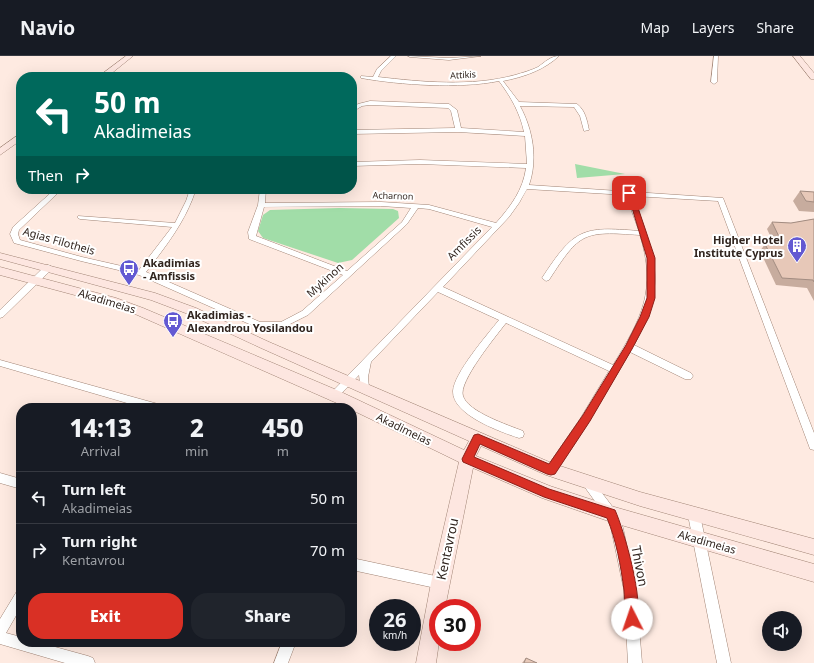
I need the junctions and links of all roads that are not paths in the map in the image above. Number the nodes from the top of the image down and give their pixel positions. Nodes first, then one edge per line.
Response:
1 (130, 56) edge
2 (394, 56) edge
3 (410, 56) edge
4 (479, 56) edge
5 (558, 56) edge
6 (716, 56) edge
7 (796, 56) edge
8 (109, 72) edge
9 (363, 77) dead end
10 (814, 77) edge
11 (375, 78) junction
12 (500, 80) junction
13 (714, 82) dead end
14 (517, 104) junction
15 (357, 107) edge
16 (458, 130) junction
17 (586, 130) dead end
18 (357, 132) edge
19 (528, 134) junction
20 (16, 140) edge
21 (0, 152) edge
22 (357, 164) edge
23 (529, 166) junction
24 (524, 187) junction
25 (629, 193) junction
26 (54, 194) edge
27 (191, 194) edge
28 (262, 194) edge
29 (261, 205) junction
30 (416, 206) junction
31 (80, 217) dead end
32 (177, 225) junction
33 (497, 226) junction
34 (643, 233) junction
35 (0, 256) edge
36 (48, 268) junction
37 (0, 271) edge
38 (141, 273) junction
39 (349, 274) junction
40 (546, 278) dead end
41 (34, 280) junction
42 (437, 288) junction
43 (0, 315) edge
44 (504, 319) junction
45 (629, 346) junction
46 (368, 359) junction
47 (0, 363) edge
48 (615, 370) junction
49 (688, 376) dead end
50 (347, 381) junction
51 (364, 388) junction
52 (334, 395) junction
53 (129, 403) edge
54 (351, 403) edge
55 (357, 406) edge
56 (518, 434) dead end
57 (478, 438) junction
58 (814, 446) edge
59 (467, 459) junction
60 (551, 470) junction
61 (0, 478) edge
62 (16, 483) edge
63 (588, 483) junction
64 (611, 514) junction
65 (694, 515) junction
66 (699, 540) junction
67 (814, 547) edge
68 (357, 565) edge
69 (814, 573) edge
70 (440, 583) junction
71 (16, 604) edge
72 (0, 631) edge
73 (0, 638) edge
74 (16, 643) edge
75 (32, 647) edge
76 (287, 647) edge
77 (88, 663) edge
78 (281, 663) edge
79 (426, 663) edge
80 (635, 663) edge
81 (724, 663) edge

1 - 8 main road
2 - 11 street
3 - 4 street
5 - 12 street, Attikis
6 - 13 street
7 - 10 main road
9 - 11 street, Attikis
11 - 12 street, Attikis
12 - 14 street, Amfissis
14 - 17 street
14 - 19 street, Amfissis
15 - 16 street
16 - 18 street
16 - 19 street
19 - 23 street, Amfissis
20 - 21 main road
22 - 23 street
23 - 24 street, Amfissis
24 - 25 street
24 - 33 street, Amfissis
25 - 34 street
25 - 58 street
26 - 38 street, Agias Filotheis
27 - 32 street
28 - 29 street
29 - 30 street, Acharnon
29 - 39 street
30 - 33 street, Acharnon
30 - 39 street, Mykinon
31 - 32 street
32 - 38 street
33 - 42 street, Amfissis
34 - 40 street
34 - 45 street
35 - 36 main road, Akadimeias
36 - 41 street
36 - 50 main road, Akadimeias
37 - 41 main road, Akadimeias
38 - 39 street, Mykinon
41 - 43 street
41 - 52 main road, Akadimeias
42 - 44 street
42 - 46 street, Amfissis
44 - 48 street
44 - 56 street
45 - 48 street
45 - 49 street
46 - 50 street, Amfissis
46 - 51 street
47 - 53 street
48 - 60 street
50 - 51 main road, Akadimeias
50 - 52 street, Amfissis
51 - 57 main road, Akadimeias
52 - 54 main road, Akadimeias
55 - 59 main road, Akadimeias
57 - 59 main road, Kentavrou
57 - 60 main road, Akadimeias
59 - 64 main road, Akadimeias
59 - 70 main road, Kentavrou
60 - 63 main road, Akadimeias
61 - 62 street
63 - 64 street, Thivon
63 - 65 main road, Akadimeias
64 - 66 main road, Akadimeias
64 - 80 street, Thivon
65 - 66 street
65 - 67 main road, Akadimeias
66 - 69 main road, Akadimeias
66 - 81 street
68 - 70 street
70 - 79 main road, Kentavrou
71 - 72 street
73 - 74 street
75 - 77 street
76 - 78 street

